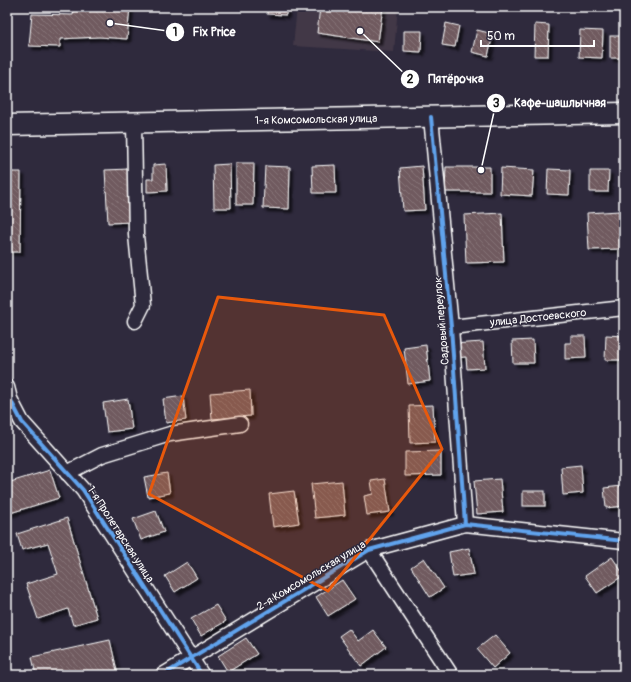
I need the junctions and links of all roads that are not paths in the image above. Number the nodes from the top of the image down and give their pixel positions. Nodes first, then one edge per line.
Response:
1 (624, 114) edge
2 (431, 117) junction
3 (134, 123) junction
4 (7, 125) edge
5 (624, 308) edge
6 (135, 321) dead end
7 (451, 327) junction
8 (7, 387) edge
9 (240, 424) dead end
10 (67, 473) junction
11 (465, 524) junction
12 (624, 541) edge
13 (369, 550) junction
14 (191, 657) junction
15 (163, 675) edge
16 (202, 675) edge
17 (451, 675) edge

1 - 2 main road, 1-я Комсомольская улица
2 - 3 main road, 1-я Комсомольская улица
2 - 7 street, Садовый переулок
3 - 4 main road, 1-я Комсомольская улица
3 - 6 street
5 - 7 street, улица Достоевского
7 - 11 street, Садовый переулок
8 - 10 street, 1-я Пролетарская улица
9 - 10 street
10 - 14 street, 1-я Пролетарская улица
11 - 12 street, 2-я Комсомольская улица
11 - 13 street, 2-я Комсомольская улица
13 - 14 street, 2-я Комсомольская улица
13 - 17 street
14 - 15 street, 2-я Комсомольская улица
14 - 16 street, 1-я Пролетарская улица

